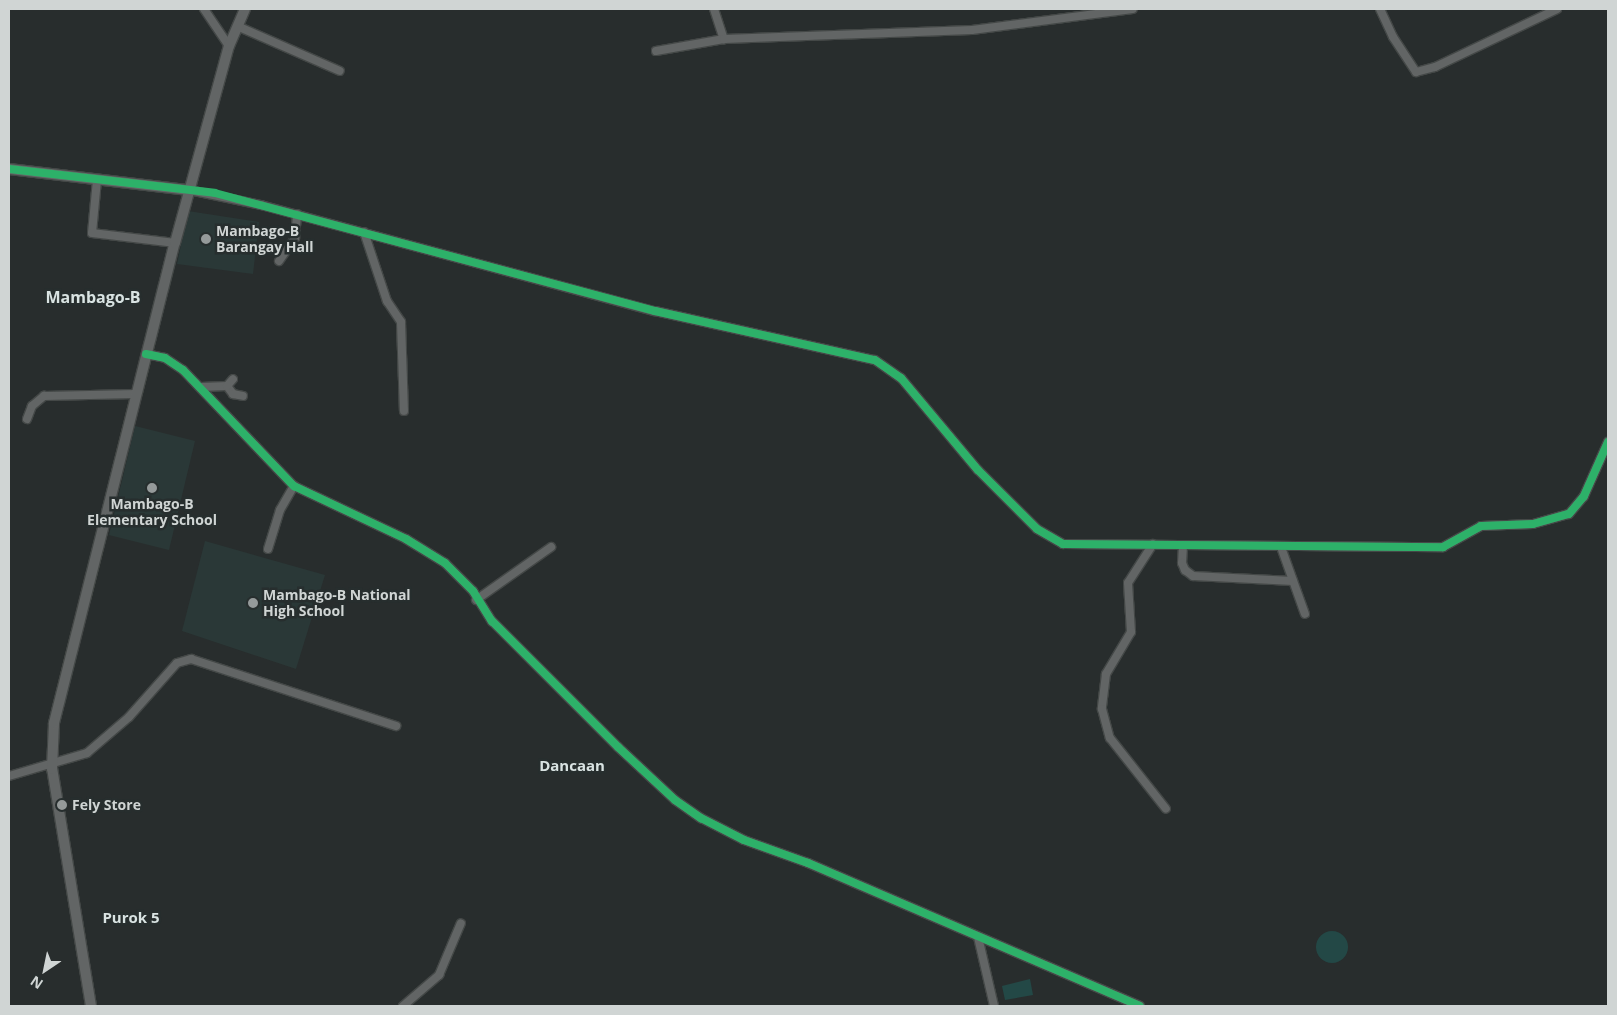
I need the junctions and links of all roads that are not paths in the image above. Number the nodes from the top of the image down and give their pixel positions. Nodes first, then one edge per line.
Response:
1 (204, 9) edge
2 (245, 9) edge
3 (714, 9) edge
4 (1133, 9) edge
5 (1380, 9) edge
6 (1557, 9) edge
7 (237, 26) junction
8 (724, 39) junction
9 (230, 46) junction
10 (656, 52) dead end
11 (340, 71) dead end
12 (9, 169) edge
13 (97, 180) junction
14 (189, 190) junction
15 (296, 214) junction
16 (364, 232) junction
17 (175, 243) junction
18 (280, 261) dead end
19 (146, 354) junction
20 (233, 379) dead end
21 (226, 386) junction
22 (201, 387) junction
23 (135, 394) junction
24 (242, 396) dead end
25 (413, 404) dead end
26 (27, 419) dead end
27 (1608, 442) edge
28 (294, 486) junction
29 (1152, 544) junction
30 (1184, 545) junction
31 (551, 547) dead end
32 (1281, 547) junction
33 (268, 549) dead end
34 (1293, 581) junction
35 (476, 600) junction
36 (1305, 614) dead end
37 (396, 726) dead end
38 (52, 761) junction
39 (9, 776) edge
40 (1166, 809) dead end
41 (461, 923) dead end
42 (978, 937) junction
43 (91, 1006) edge
44 (403, 1006) edge
45 (994, 1006) edge
46 (1140, 1006) edge

1 - 9 street
2 - 7 street
3 - 8 street
4 - 8 street
5 - 6 street
7 - 9 street
7 - 11 street
8 - 10 street
9 - 14 street
12 - 13 street
13 - 14 street
13 - 17 street
14 - 15 street
14 - 17 street
15 - 16 street
15 - 18 street
16 - 25 street
16 - 29 street
17 - 19 street
19 - 22 street
19 - 23 street
20 - 21 street
21 - 22 street
21 - 24 street
22 - 28 street
23 - 26 street
23 - 38 street
27 - 32 street
28 - 33 street
28 - 35 street
29 - 30 street
29 - 40 street
30 - 32 street
30 - 34 street
31 - 35 street
32 - 34 street
34 - 36 street
35 - 42 street
37 - 38 street
38 - 39 street
38 - 43 street
41 - 44 street
42 - 45 street
42 - 46 street

